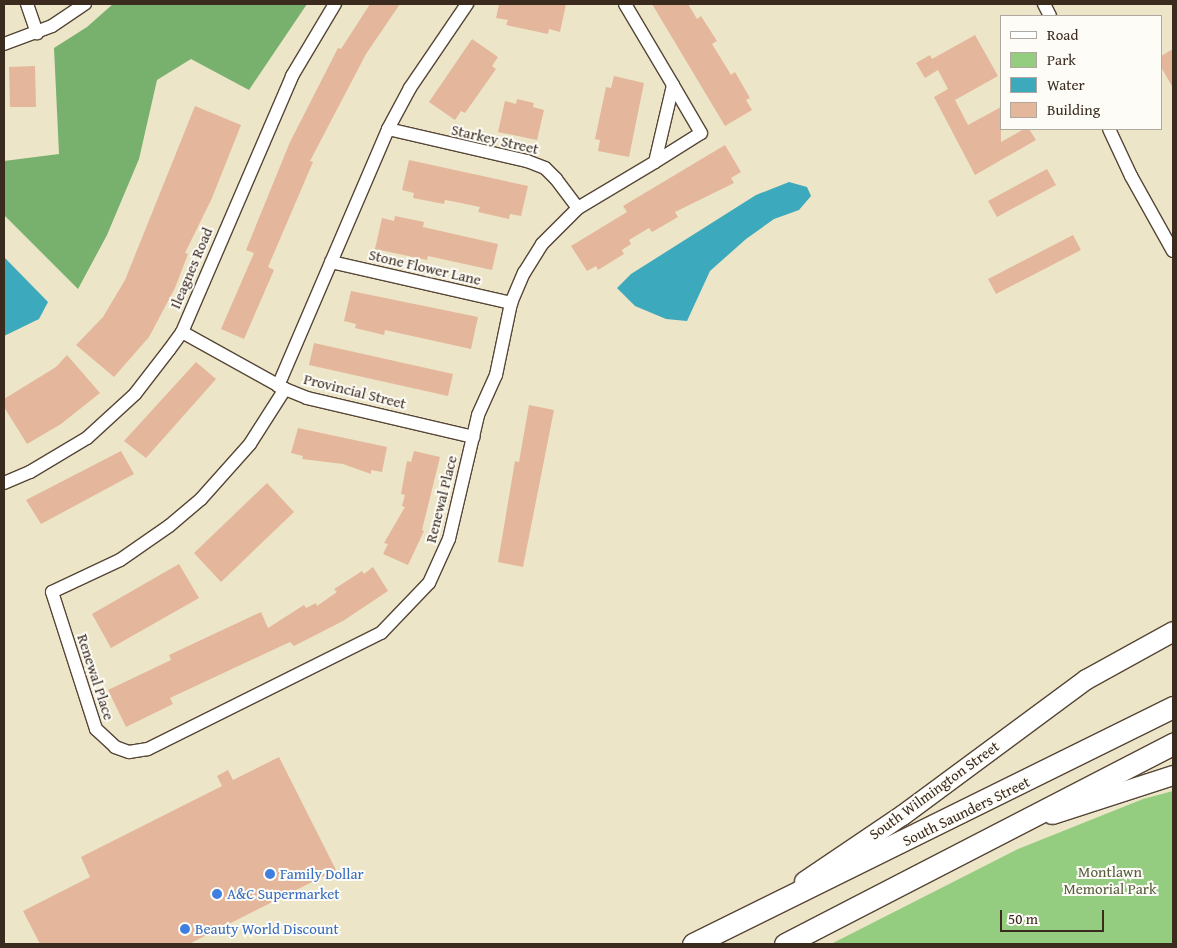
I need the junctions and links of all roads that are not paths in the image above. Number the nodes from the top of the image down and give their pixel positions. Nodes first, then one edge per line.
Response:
1 (27, 4) edge
2 (85, 4) edge
3 (335, 4) edge
4 (465, 4) edge
5 (625, 4) edge
6 (37, 33) junction
7 (4, 44) edge
8 (673, 85) junction
9 (388, 129) junction
10 (1110, 130) edge
11 (655, 162) junction
12 (578, 208) junction
13 (1173, 251) edge
14 (332, 262) junction
15 (512, 304) junction
16 (182, 332) junction
17 (282, 387) junction
18 (473, 436) junction
19 (4, 483) edge
20 (1173, 631) edge
21 (1173, 707) edge
22 (1173, 744) edge
23 (1173, 775) edge
24 (1003, 829) junction
25 (758, 912) junction
26 (693, 944) edge
27 (784, 944) edge

1 - 6 street
2 - 6 street
3 - 16 street, Ileagnes Road
4 - 9 street
5 - 8 street
6 - 7 street
8 - 11 street
8 - 11 street, Renewal Place
9 - 12 street, Starkey Street
9 - 14 street
10 - 13 street
11 - 12 street, Renewal Place
12 - 15 street, Renewal Place
14 - 15 street, Stone Flower Lane
14 - 17 street
15 - 18 street, Renewal Place
16 - 17 street, Provincial Street
16 - 19 street, Ileagnes Road
17 - 18 street, Provincial Street
17 - 18 street, Renewal Place
20 - 25 main road, South Wilmington Street
21 - 25 highway, South Saunders Street
22 - 24 highway
23 - 24 main road
24 - 27 highway
25 - 26 highway, South Wilmington Street

